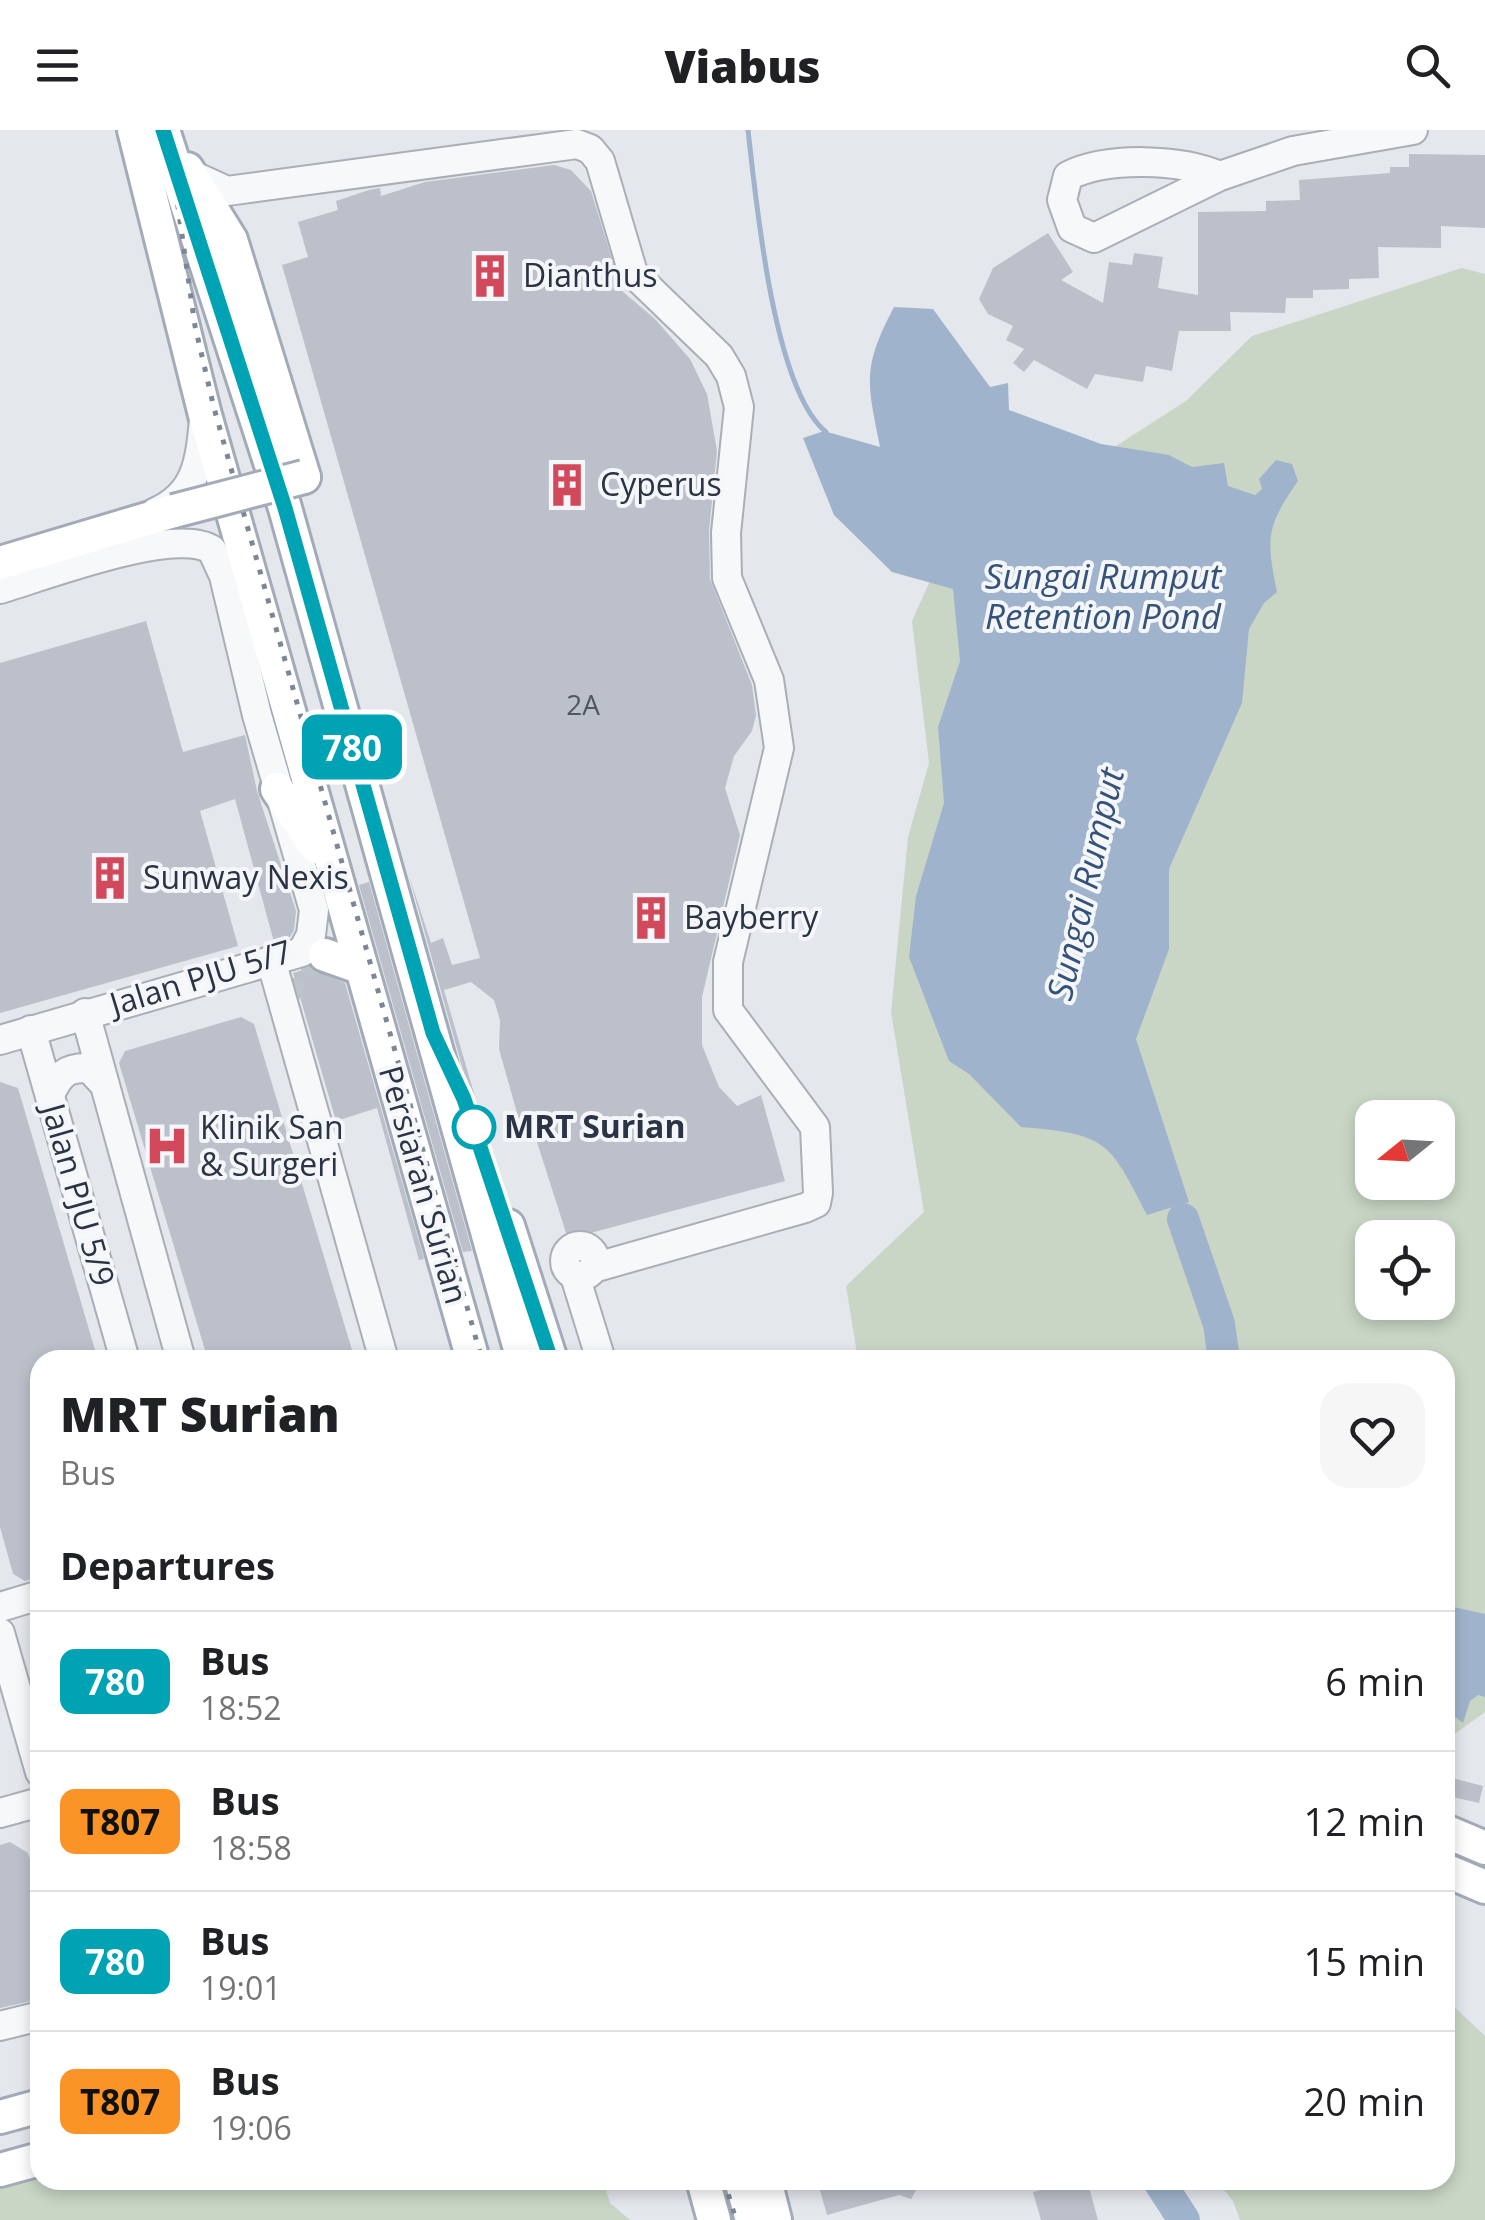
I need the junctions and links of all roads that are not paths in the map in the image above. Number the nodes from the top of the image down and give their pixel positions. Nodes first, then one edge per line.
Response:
1 (1413, 130) edge
2 (153, 135) edge
3 (192, 175) junction
4 (1220, 176) junction
5 (205, 415) junction
6 (168, 507) junction
7 (172, 543) junction
8 (0, 555) edge
9 (0, 563) edge
10 (0, 588) edge
11 (277, 789) junction
12 (332, 872) junction
13 (319, 957) dead end
14 (271, 960) junction
15 (360, 967) junction
16 (373, 1010) junction
17 (84, 1013) junction
18 (31, 1030) junction
19 (433, 1033) junction
20 (0, 1040) edge
21 (104, 1084) junction
22 (50, 1095) junction
23 (122, 1350) edge
24 (178, 1350) edge
25 (381, 1350) edge
26 (452, 1350) edge
27 (470, 1350) edge
28 (521, 1350) edge
29 (547, 1350) edge
30 (600, 1350) edge
31 (30, 1599) edge
32 (0, 1607) edge
33 (0, 1633) edge
34 (30, 1737) edge
35 (30, 1805) edge
36 (0, 1814) edge
37 (1455, 1835) edge
38 (1485, 1848) edge
39 (1455, 1874) edge
40 (1485, 1887) edge
41 (30, 2018) edge
42 (0, 2026) edge
43 (30, 2109) edge
44 (0, 2117) edge
45 (30, 2162) edge
46 (0, 2170) edge
47 (684, 2190) edge
48 (706, 2190) edge
49 (744, 2190) edge
50 (768, 2190) edge
51 (692, 2220) edge
52 (714, 2220) edge
53 (752, 2220) edge
54 (775, 2220) edge

1 - 4 street
2 - 3 main road
2 - 5 main road
2 - 19 main road, Persiaran Surian
3 - 9 main road, bridge
3 - 30 street
4 - 4 street
5 - 6 street
5 - 12 main road, Persiaran Surian
6 - 7 street
6 - 8 street
7 - 10 street
7 - 11 street, Jalan PJU 5/7
11 - 12 main road
11 - 14 street, Jalan PJU 5/7
12 - 15 main road, Persiaran Surian
13 - 15 main road
14 - 17 street, Jalan PJU 5/7
14 - 25 street
15 - 16 main road, Persiaran Surian
16 - 26 main road, Persiaran Surian
16 - 27 main road, Persiaran Surian
17 - 18 street, Jalan PJU 5/7
17 - 21 street, Jalan PJU 5/9
18 - 20 street, Jalan PJU 5/7
18 - 22 street, Jalan PJU 5/9
19 - 28 main road, Persiaran Surian
19 - 29 main road, Persiaran Surian
21 - 22 street
21 - 24 street, Jalan PJU 5/9
22 - 23 street, Jalan PJU 5/9
31 - 32 street
33 - 34 street
35 - 36 street
37 - 38 main road
39 - 40 main road
41 - 42 street
43 - 44 main road
45 - 46 main road
47 - 51 main road
48 - 52 main road
49 - 53 main road
50 - 54 main road

